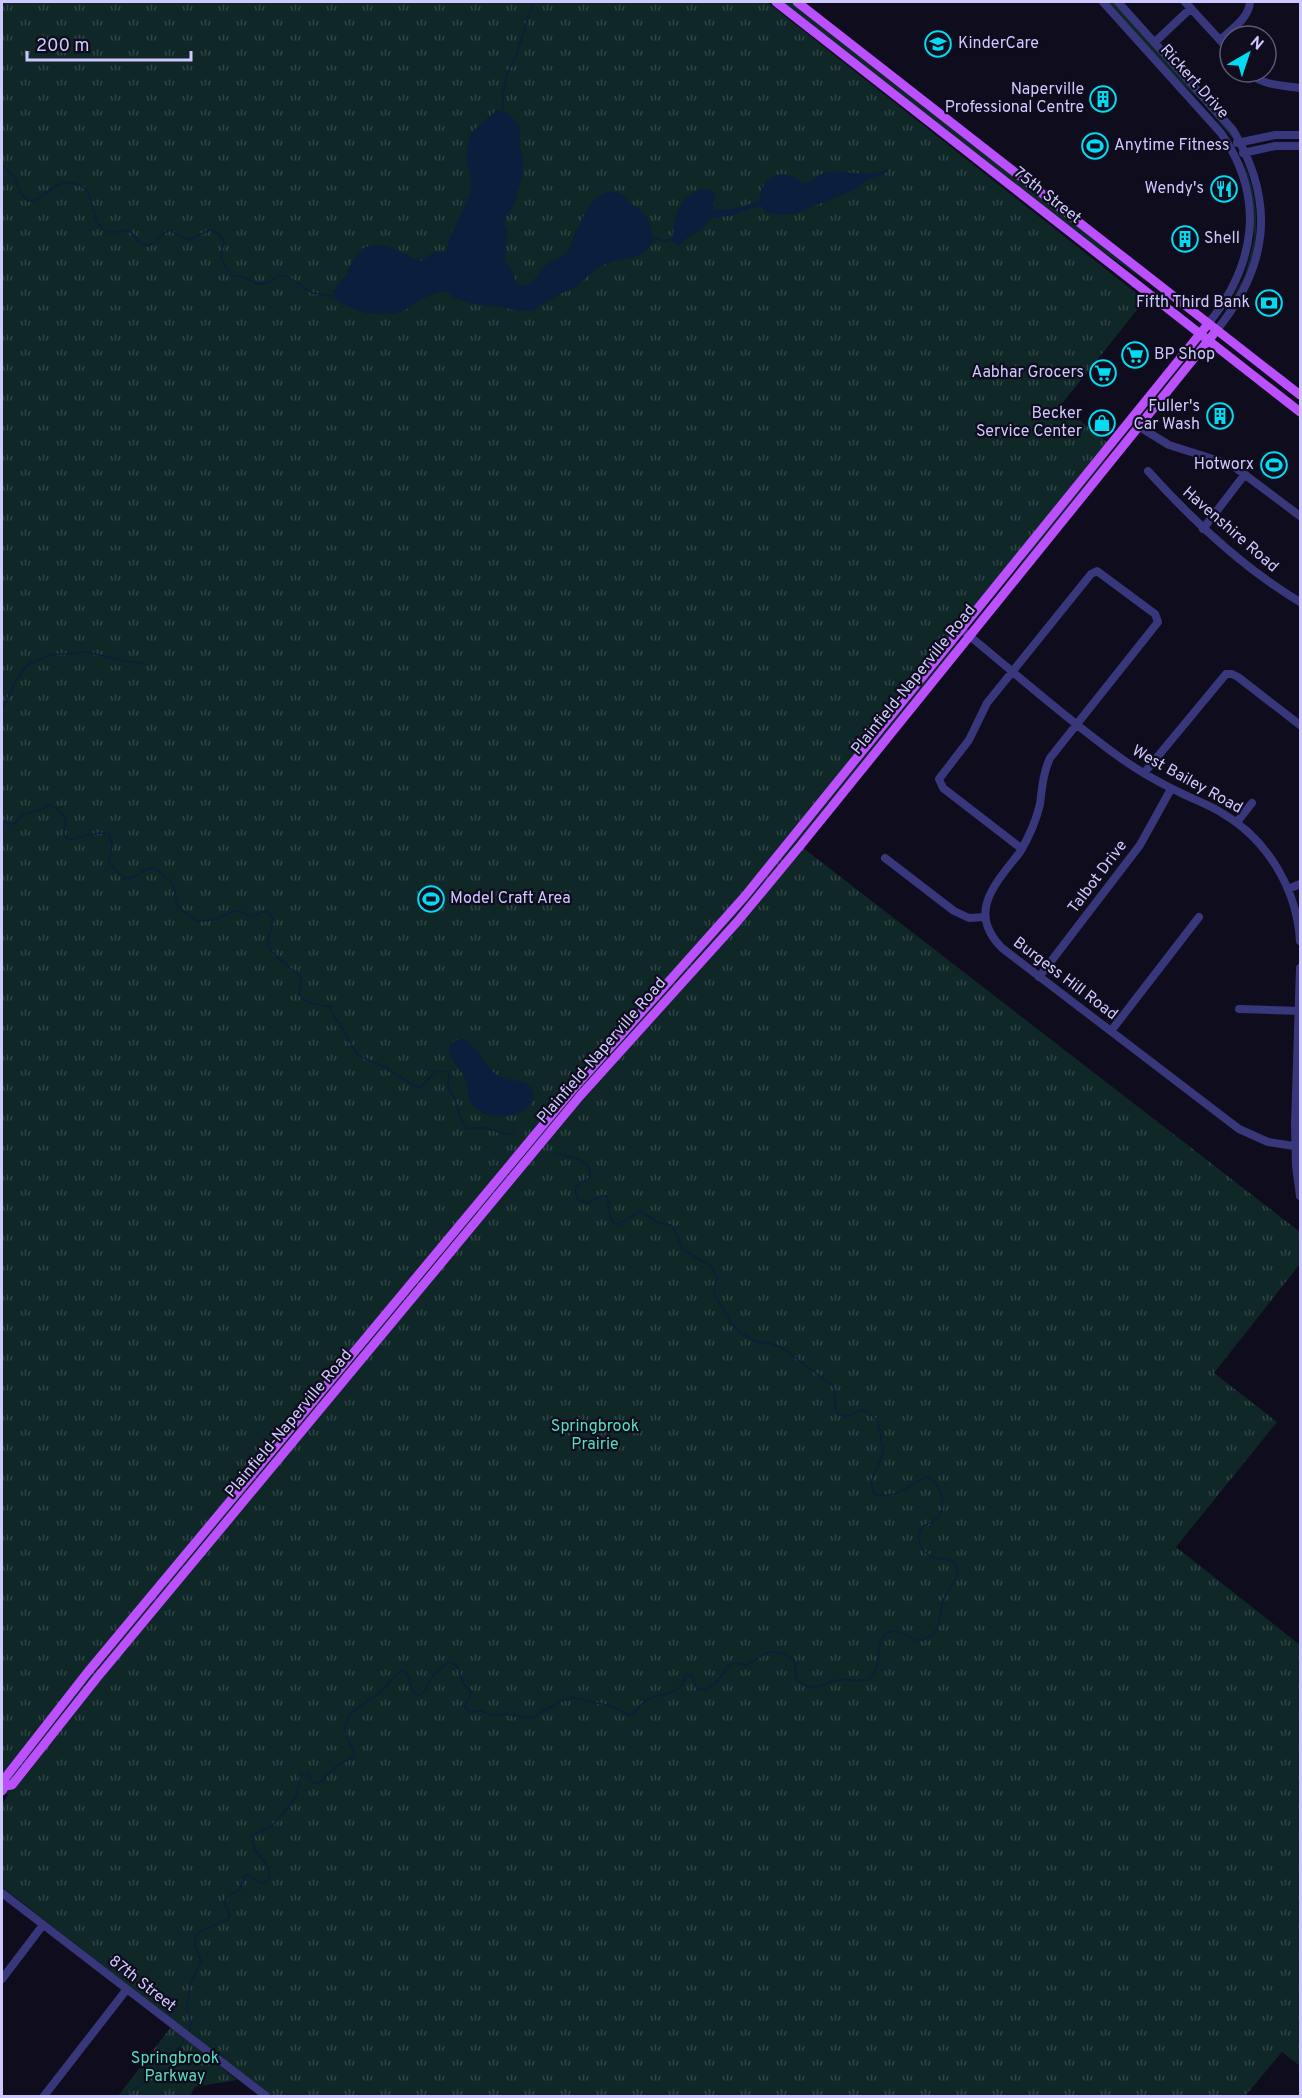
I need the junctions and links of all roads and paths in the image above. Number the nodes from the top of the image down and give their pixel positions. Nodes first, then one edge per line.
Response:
1 (776, 2) edge
2 (797, 2) edge
3 (1103, 2) edge
4 (1118, 2) edge
5 (1250, 2) edge
6 (1188, 5) edge
7 (1237, 24) edge
8 (1218, 38) edge
9 (1155, 42) junction
10 (1275, 84) edge
11 (1300, 88) edge
12 (1300, 135) edge
13 (1240, 142) junction
14 (1229, 145) junction
15 (1300, 146) edge
16 (1246, 152) junction
17 (1235, 156) junction
18 (1208, 324) junction
19 (1216, 331) junction
20 (1200, 334) junction
21 (1208, 341) junction
22 (1300, 395) edge
23 (1300, 412) edge
24 (1138, 426) junction
25 (1148, 471) dead end
26 (1245, 474) junction
27 (1300, 516) edge
28 (1203, 529) junction
29 (1300, 602) edge
30 (961, 629) junction
31 (969, 636) junction
32 (1012, 671) junction
33 (1077, 724) junction
34 (1300, 725) edge
35 (1144, 773) junction
36 (1171, 789) junction
37 (1252, 803) dead end
38 (1237, 822) junction
39 (1022, 849) junction
40 (885, 858) dead end
41 (1300, 884) edge
42 (1288, 889) junction
43 (1200, 917) dead end
44 (985, 918) junction
45 (1300, 941) edge
46 (1300, 968) edge
47 (1039, 977) junction
48 (1239, 1009) dead end
49 (1300, 1011) edge
50 (1111, 1031) junction
51 (1298, 1147) edge
52 (1300, 1196) edge
53 (3, 1789) edge
54 (2, 1893) edge
55 (43, 1925) junction
56 (2, 1978) edge
57 (126, 1989) junction
58 (44, 2097) edge
59 (266, 2097) edge

1 - 20 main road, 75th Street
2 - 18 main road, 75th Street
3 - 14 street, Rickert Drive
4 - 9 street, Rickert Drive
5 - 7 street
6 - 8 street
6 - 9 street
9 - 13 street, Rickert Drive
10 - 11 street
12 - 13 street
13 - 14 street
13 - 16 street, Rickert Drive
14 - 17 street, Rickert Drive
15 - 16 street
16 - 17 street
16 - 19 street, Rickert Drive
17 - 18 street, Rickert Drive
18 - 19 main road, 75th Street
18 - 20 main road, Plainfield-Naperville Road
19 - 21 main road, Plainfield-Naperville Road
19 - 22 main road, 75th Street
20 - 21 main road, 75th Street
20 - 30 main road, Plainfield-Naperville Road
21 - 23 main road, 75th Street
21 - 24 main road, Plainfield-Naperville Road
24 - 26 street
24 - 31 main road, Plainfield-Naperville Road
25 - 28 street, Havenshire Road
26 - 27 street
26 - 28 street
28 - 29 street, Havenshire Road
30 - 31 street, West Bailey Road
30 - 53 main road, Plainfield-Naperville Road
31 - 32 street, West Bailey Road
31 - 53 main road, Plainfield-Naperville Road
32 - 33 street, West Bailey Road
32 - 33 street
32 - 39 street
33 - 35 street, West Bailey Road
33 - 39 street
34 - 35 street
35 - 36 street, West Bailey Road
36 - 38 street, West Bailey Road
36 - 47 street, Talbot Drive
37 - 38 street
38 - 42 street, West Bailey Road
39 - 44 street
40 - 44 street
41 - 42 street
42 - 45 street, West Bailey Road
43 - 50 street
44 - 47 street, Burgess Hill Road
46 - 49 street
47 - 50 street, Burgess Hill Road
48 - 49 street
49 - 51 street
50 - 51 street, Burgess Hill Road
51 - 52 street
54 - 55 street, 87th Street
55 - 56 street
55 - 57 street, 87th Street
57 - 58 street
57 - 59 street, 87th Street

